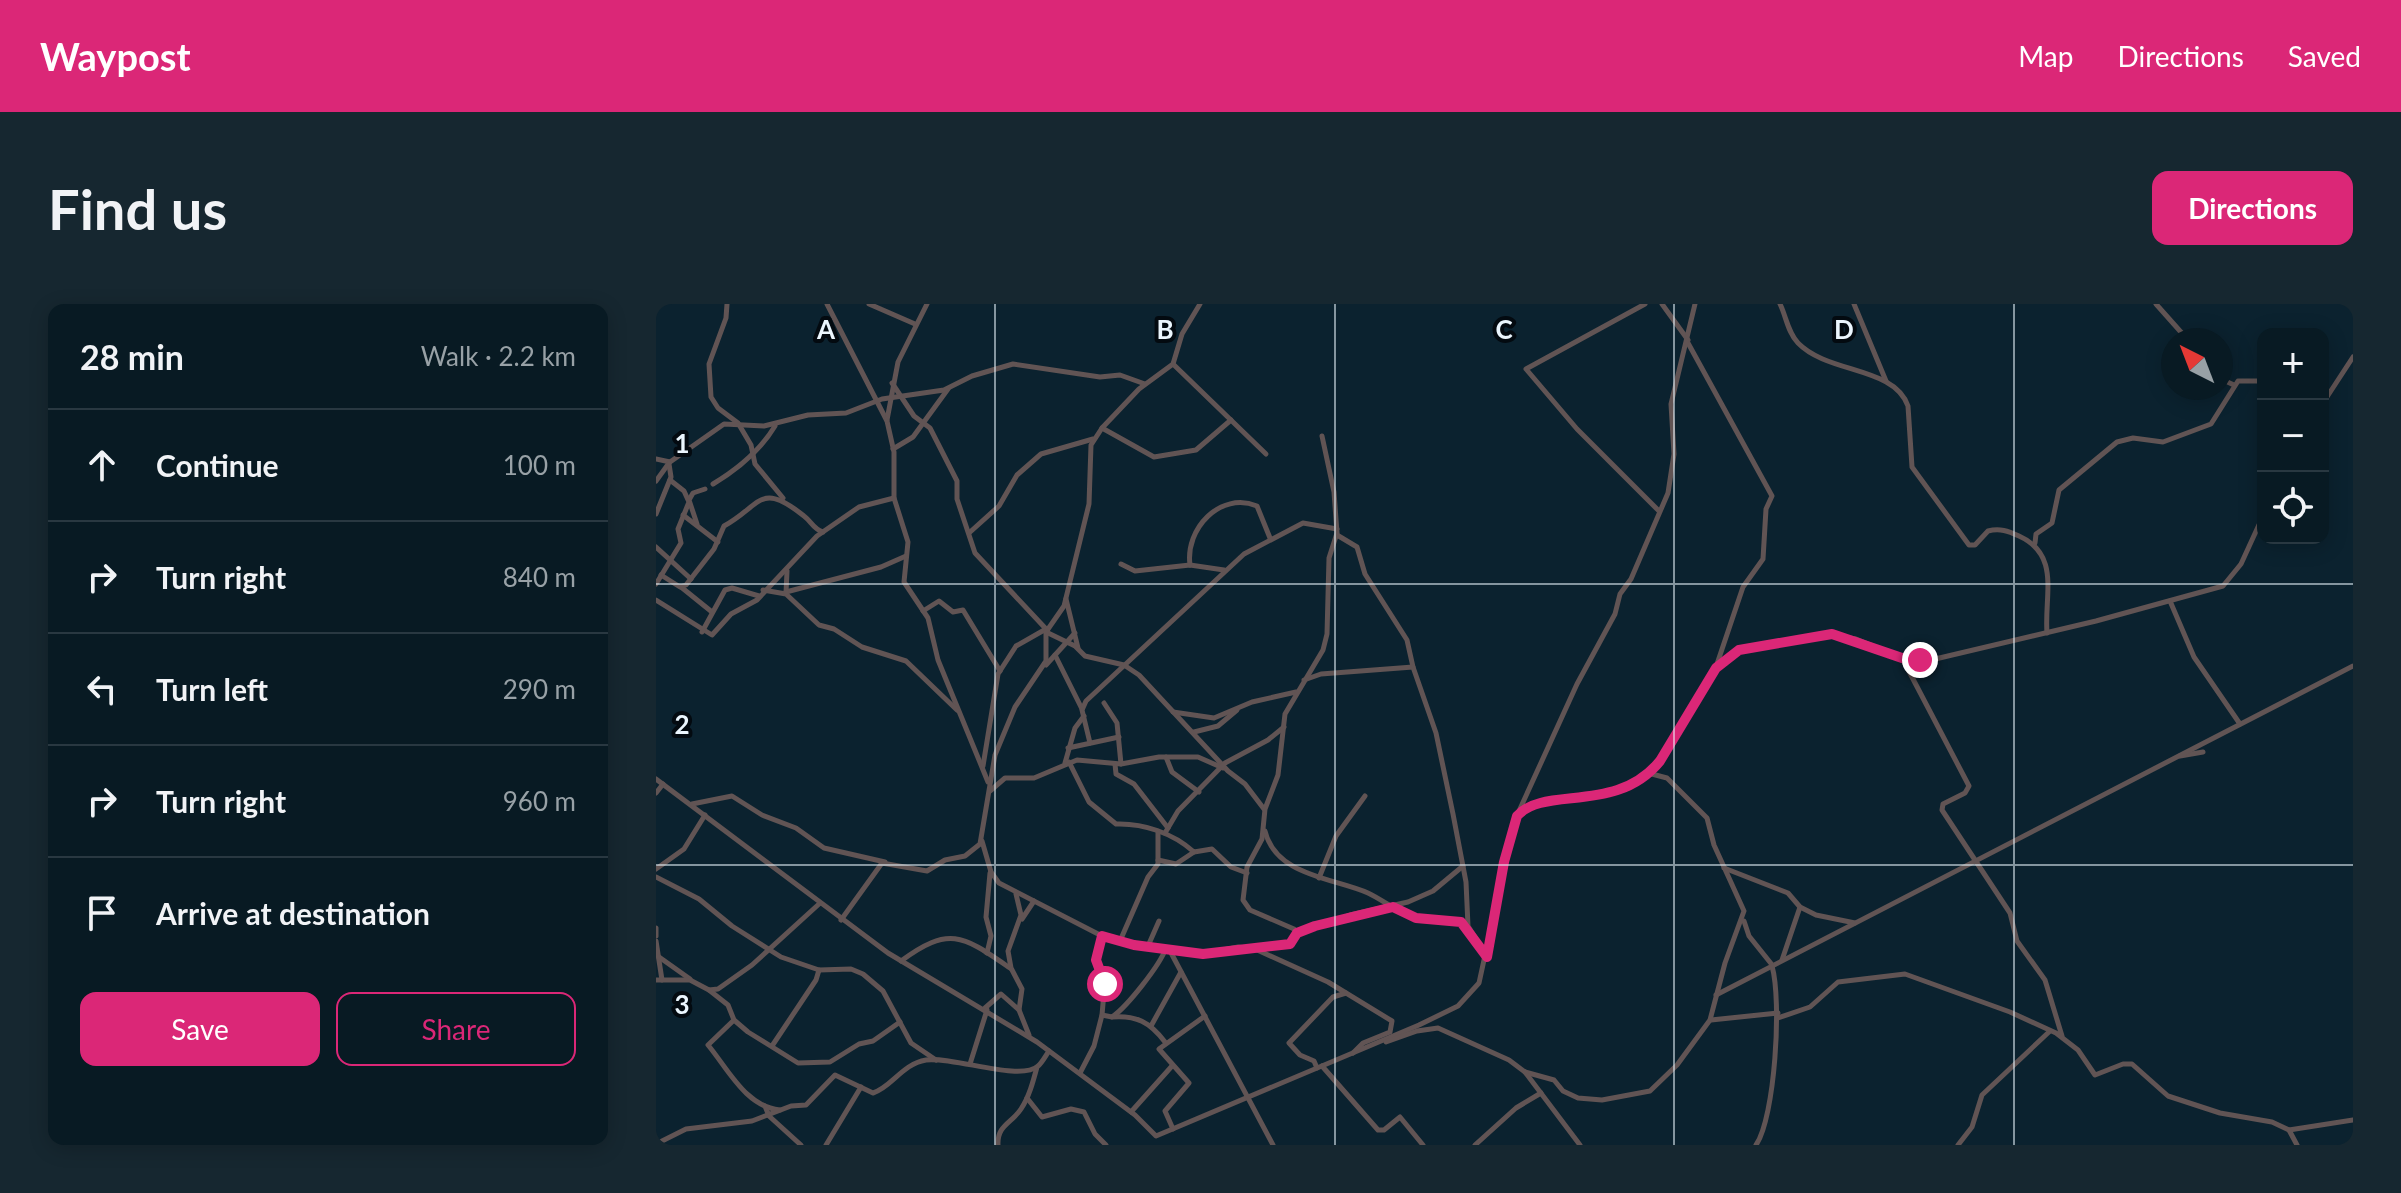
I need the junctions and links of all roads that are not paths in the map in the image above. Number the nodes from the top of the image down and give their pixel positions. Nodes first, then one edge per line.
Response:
1 (727, 304) edge
2 (827, 304) edge
3 (869, 304) edge
4 (927, 304) edge
5 (1200, 304) edge
6 (1645, 304) edge
7 (1662, 304) edge
8 (1695, 304) edge
9 (1780, 304) edge
10 (1854, 304) edge
11 (2156, 304) edge
12 (915, 324) junction
13 (2177, 328) edge
14 (1688, 342) junction
15 (2353, 357) edge
16 (1173, 364) junction
17 (2257, 380) edge
18 (1886, 382) junction
19 (892, 383) junction
20 (1145, 384) junction
21 (2234, 385) joint
22 (949, 388) junction
23 (899, 396) junction
24 (891, 397) junction
25 (878, 400) junction
26 (2325, 400) edge
27 (1231, 420) junction
28 (887, 421) junction
29 (738, 423) junction
30 (923, 423) junction
31 (775, 425) junction
32 (1102, 428) junction
33 (1322, 436) dead end
34 (1094, 439) junction
35 (893, 449) junction
36 (753, 454) junction
37 (1266, 454) dead end
38 (656, 459) edge
39 (669, 463) junction
40 (670, 480) junction
41 (656, 481) edge
42 (713, 484) dead end
43 (705, 489) dead end
44 (783, 498) dead end
45 (894, 498) junction
46 (689, 500) junction
47 (1659, 511) junction
48 (656, 514) edge
49 (683, 515) junction
50 (697, 524) junction
51 (2257, 529) edge
52 (823, 532) junction
53 (1337, 532) junction
54 (969, 533) junction
55 (1270, 538) junction
56 (718, 542) junction
57 (2035, 544) junction
58 (656, 547) edge
59 (907, 556) junction
60 (670, 560) junction
61 (1121, 564) dead end
62 (1190, 565) junction
63 (787, 570) junction
64 (1225, 570) junction
65 (661, 575) junction
66 (691, 579) junction
67 (656, 584) edge
68 (680, 587) junction
69 (762, 593) junction
70 (786, 593) junction
71 (1065, 598) junction
72 (656, 600) edge
73 (2170, 601) junction
74 (923, 611) junction
75 (712, 612) junction
76 (1046, 630) junction
77 (702, 632) junction
78 (1075, 633) junction
79 (2047, 633) junction
80 (1068, 643) junction
81 (1078, 649) junction
82 (1055, 655) junction
83 (1902, 658) junction
84 (1124, 665) junction
85 (2353, 666) edge
86 (1413, 668) junction
87 (1716, 668) junction
88 (1000, 671) junction
89 (1039, 673) junction
90 (1303, 681) junction
91 (1297, 692) junction
92 (1104, 703) dead end
93 (1239, 708) junction
94 (1173, 712) junction
95 (1083, 713) junction
96 (961, 715) junction
97 (2240, 724) junction
98 (1284, 726) junction
99 (1193, 732) junction
100 (1119, 737) junction
101 (1090, 743) junction
102 (1068, 748) junction
103 (2203, 752) dead end
104 (2179, 756) junction
105 (1166, 757) junction
106 (1067, 763) junction
107 (1118, 764) junction
108 (983, 767) junction
109 (1224, 768) junction
110 (1648, 773) junction
111 (656, 779) edge
112 (988, 783) junction
113 (663, 784) junction
114 (989, 792) junction
115 (1199, 792) junction
116 (656, 793) edge
117 (1365, 796) dead end
118 (691, 804) junction
119 (1265, 809) junction
120 (1521, 812) junction
121 (705, 815) junction
122 (1264, 826) junction
123 (1164, 832) junction
124 (982, 839) junction
125 (1194, 852) junction
126 (1158, 860) junction
127 (885, 862) junction
128 (1975, 862) junction
129 (1463, 866) junction
130 (1723, 868) junction
131 (656, 869) edge
132 (991, 872) junction
133 (1247, 873) junction
134 (656, 877) edge
135 (1319, 878) junction
136 (1016, 894) junction
137 (1034, 901) junction
138 (819, 904) junction
139 (1393, 907) junction
140 (1800, 907) junction
141 (1744, 918) junction
142 (841, 920) junction
143 (1159, 921) dead end
144 (1019, 923) junction
145 (1856, 923) junction
146 (1468, 926) junction
147 (656, 928) edge
148 (1297, 933) junction
149 (1102, 936) junction
150 (656, 941) edge
151 (1120, 941) junction
152 (1148, 946) junction
153 (1167, 948) junction
154 (1255, 949) junction
155 (767, 950) junction
156 (987, 953) junction
157 (659, 957) junction
158 (1487, 957) junction
159 (901, 961) junction
160 (1782, 961) junction
161 (1773, 966) junction
162 (1011, 968) junction
163 (819, 970) junction
164 (1181, 972) junction
165 (659, 980) edge
166 (690, 980) junction
167 (709, 990) junction
168 (1347, 993) junction
169 (1716, 995) junction
170 (986, 1009) junction
171 (1019, 1010) junction
172 (1102, 1015) junction
173 (1205, 1016) junction
174 (1778, 1016) junction
175 (1112, 1017) junction
176 (734, 1020) junction
177 (1710, 1020) junction
178 (900, 1022) junction
179 (1151, 1026) junction
180 (2050, 1030) junction
181 (1029, 1036) junction
182 (2062, 1037) junction
183 (1165, 1042) junction
184 (772, 1046) junction
185 (1366, 1048) junction
186 (1049, 1051) junction
187 (1352, 1053) junction
188 (938, 1061) junction
189 (970, 1064) junction
190 (1172, 1066) junction
191 (1037, 1067) junction
192 (1320, 1067) junction
193 (1525, 1072) junction
194 (1080, 1073) junction
195 (861, 1087) junction
196 (1541, 1093) junction
197 (1247, 1095) junction
198 (1027, 1098) junction
199 (765, 1106) junction
200 (783, 1110) junction
201 (1131, 1112) junction
202 (769, 1116) junction
203 (2353, 1120) edge
204 (1173, 1129) junction
205 (2289, 1130) junction
206 (656, 1133) edge
207 (1154, 1135) junction
208 (659, 1142) edge
209 (1105, 1144) edge
210 (801, 1145) edge
211 (826, 1145) edge
212 (998, 1145) edge
213 (1159, 1145) edge
214 (1273, 1145) edge
215 (1423, 1145) edge
216 (1475, 1145) edge
217 (1580, 1145) edge
218 (1756, 1145) edge
219 (1958, 1145) edge
220 (2297, 1145) edge

1 - 29 street
2 - 25 street
3 - 12 street
4 - 12 street
5 - 16 street
6 - 47 street
7 - 14 street
8 - 14 street
9 - 18 street
10 - 18 street
11 - 13 street
12 - 19 street
14 - 47 street
14 - 87 street
15 - 26 street
16 - 20 street
16 - 27 street
17 - 21 street
18 - 57 street
19 - 23 street
19 - 24 street
20 - 22 street
20 - 32 street
21 - 57 street
22 - 23 street
22 - 30 street
23 - 24 street
23 - 30 street
24 - 25 street
24 - 28 street
25 - 28 street
25 - 31 street
27 - 32 street
27 - 37 street
28 - 35 street
29 - 31 street
29 - 36 street
29 - 39 street
30 - 35 street
30 - 54 street
31 - 36 street
32 - 34 street
33 - 53 street
34 - 54 street
34 - 71 street
35 - 45 street
36 - 42 street
36 - 44 street
38 - 39 street
39 - 40 street
39 - 41 street
40 - 46 street
40 - 48 street
43 - 46 street
45 - 52 street
45 - 59 street
46 - 49 street
46 - 50 street
47 - 120 street
49 - 50 street
49 - 60 street
50 - 56 street
51 - 73 street
52 - 56 street
52 - 63 street
53 - 55 street
53 - 86 street
53 - 90 street
54 - 76 street
55 - 62 street
55 - 64 street
56 - 66 street
57 - 79 street
58 - 60 street
59 - 70 street
59 - 74 street
60 - 65 street
60 - 66 street
61 - 62 street
62 - 64 street
63 - 69 street
63 - 70 street
64 - 84 street
65 - 67 street
65 - 68 street
66 - 68 street
68 - 75 street
69 - 70 street
69 - 75 street
69 - 77 street
70 - 96 street
71 - 76 street
71 - 78 street
72 - 77 street
73 - 79 street
73 - 97 street
74 - 88 street
74 - 96 street
75 - 77 street
76 - 80 street
76 - 88 street
76 - 89 street
78 - 80 street
78 - 81 street
79 - 83 street
80 - 81 street
80 - 82 street
81 - 84 street
82 - 89 street
82 - 95 street
83 - 87 street
83 - 128 street
84 - 94 street
84 - 95 street
85 - 97 street
86 - 90 street
86 - 129 street
87 - 110 street
88 - 108 street
89 - 112 street
90 - 91 street
91 - 93 street
91 - 98 street
92 - 100 street
93 - 94 street
93 - 99 street
94 - 99 street
95 - 101 street
95 - 102 street
96 - 108 street
97 - 104 street
98 - 109 street
98 - 119 street
99 - 109 street
100 - 101 street
100 - 107 street
101 - 102 street
102 - 106 street
103 - 104 street
104 - 128 street
105 - 107 street
105 - 109 street
105 - 115 street
106 - 107 street
106 - 114 street
106 - 123 street
107 - 123 street
108 - 112 street
109 - 115 street
109 - 119 street
110 - 120 street
110 - 130 street
111 - 113 street
112 - 114 street
113 - 116 street
113 - 118 street
114 - 124 street
115 - 123 street
117 - 135 street
118 - 121 street
118 - 127 street
119 - 122 street
120 - 158 street
121 - 131 street
121 - 138 street
122 - 133 street
122 - 135 street
123 - 125 street
123 - 126 street
124 - 127 street
124 - 132 street
125 - 126 street
125 - 133 street
126 - 151 street
127 - 142 street
128 - 145 street
128 - 182 street
129 - 139 street
129 - 146 street
130 - 140 street
130 - 141 street
132 - 136 street
132 - 156 street
133 - 148 street
134 - 155 street
135 - 139 street
136 - 137 street
136 - 144 street
137 - 144 street
137 - 149 street
138 - 142 street
138 - 155 street
139 - 146 street
139 - 148 street
140 - 145 street
140 - 160 street
141 - 161 street
141 - 169 street
142 - 159 street
143 - 152 street
144 - 162 street
145 - 160 street
146 - 158 street
147 - 150 street
148 - 154 street
149 - 151 street
149 - 172 street
150 - 157 street
151 - 152 street
152 - 153 street
153 - 154 street
153 - 164 street
153 - 175 street
154 - 168 street
155 - 163 street
155 - 167 street
156 - 159 street
156 - 162 street
157 - 165 street
157 - 166 street
158 - 185 street
159 - 170 street
160 - 161 street
161 - 169 street
161 - 174 street
162 - 171 street
163 - 178 street
163 - 184 street
164 - 173 street
164 - 179 street
165 - 166 street
166 - 167 street
167 - 176 street
168 - 187 street
168 - 192 street
169 - 177 street
170 - 171 street
170 - 181 street
170 - 189 street
171 - 181 street
172 - 175 street
172 - 194 street
173 - 183 street
173 - 197 street
174 - 177 street
174 - 180 street
174 - 218 street
175 - 179 street
176 - 184 street
176 - 199 street
177 - 193 street
178 - 184 street
178 - 188 street
179 - 183 street
180 - 182 street
180 - 219 street
181 - 186 street
182 - 205 street
183 - 190 street
185 - 187 street
185 - 193 street
186 - 191 street
186 - 194 street
187 - 192 street
188 - 189 street
188 - 195 street
189 - 191 street
190 - 201 street
190 - 204 street
191 - 198 street
192 - 197 street
192 - 215 street
193 - 196 street
194 - 201 street
195 - 200 street
195 - 211 street
196 - 216 street
196 - 217 street
197 - 204 street
197 - 214 street
198 - 209 street
198 - 212 street
199 - 200 street
199 - 202 street
200 - 202 street
201 - 207 street
202 - 208 street
202 - 210 street
203 - 205 street
204 - 207 street
205 - 220 street
206 - 208 street
207 - 213 street

